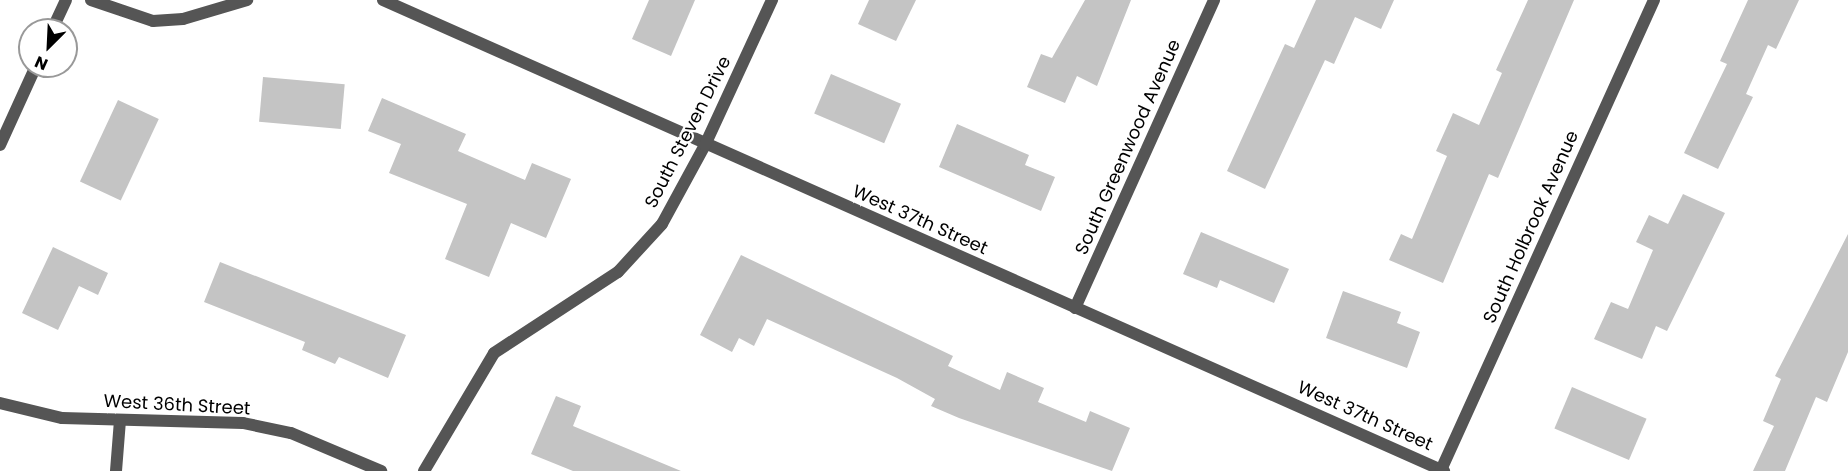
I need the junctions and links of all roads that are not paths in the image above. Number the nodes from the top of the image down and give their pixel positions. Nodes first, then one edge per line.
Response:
1 (66, 0) edge
2 (90, 0) edge
3 (248, 0) edge
4 (383, 0) edge
5 (772, 0) edge
6 (1214, 0) edge
7 (1654, 0) edge
8 (58, 18) edge
9 (31, 78) edge
10 (0, 145) edge
11 (705, 146) junction
12 (1075, 308) junction
13 (0, 403) edge
14 (120, 420) junction
15 (1442, 470) edge
16 (116, 471) edge
17 (381, 471) edge
18 (424, 471) edge

1 - 8 street
2 - 3 street
4 - 11 street, West 37th Street
5 - 11 street, South Steven Drive
6 - 12 street, South Greenwood Avenue
7 - 15 street, South Holbrook Avenue
9 - 10 street
11 - 12 street, West 37th Street
11 - 18 street, South Steven Drive
12 - 15 street, West 37th Street
13 - 14 street, West 36th Street
14 - 16 street
14 - 17 street, West 36th Street

